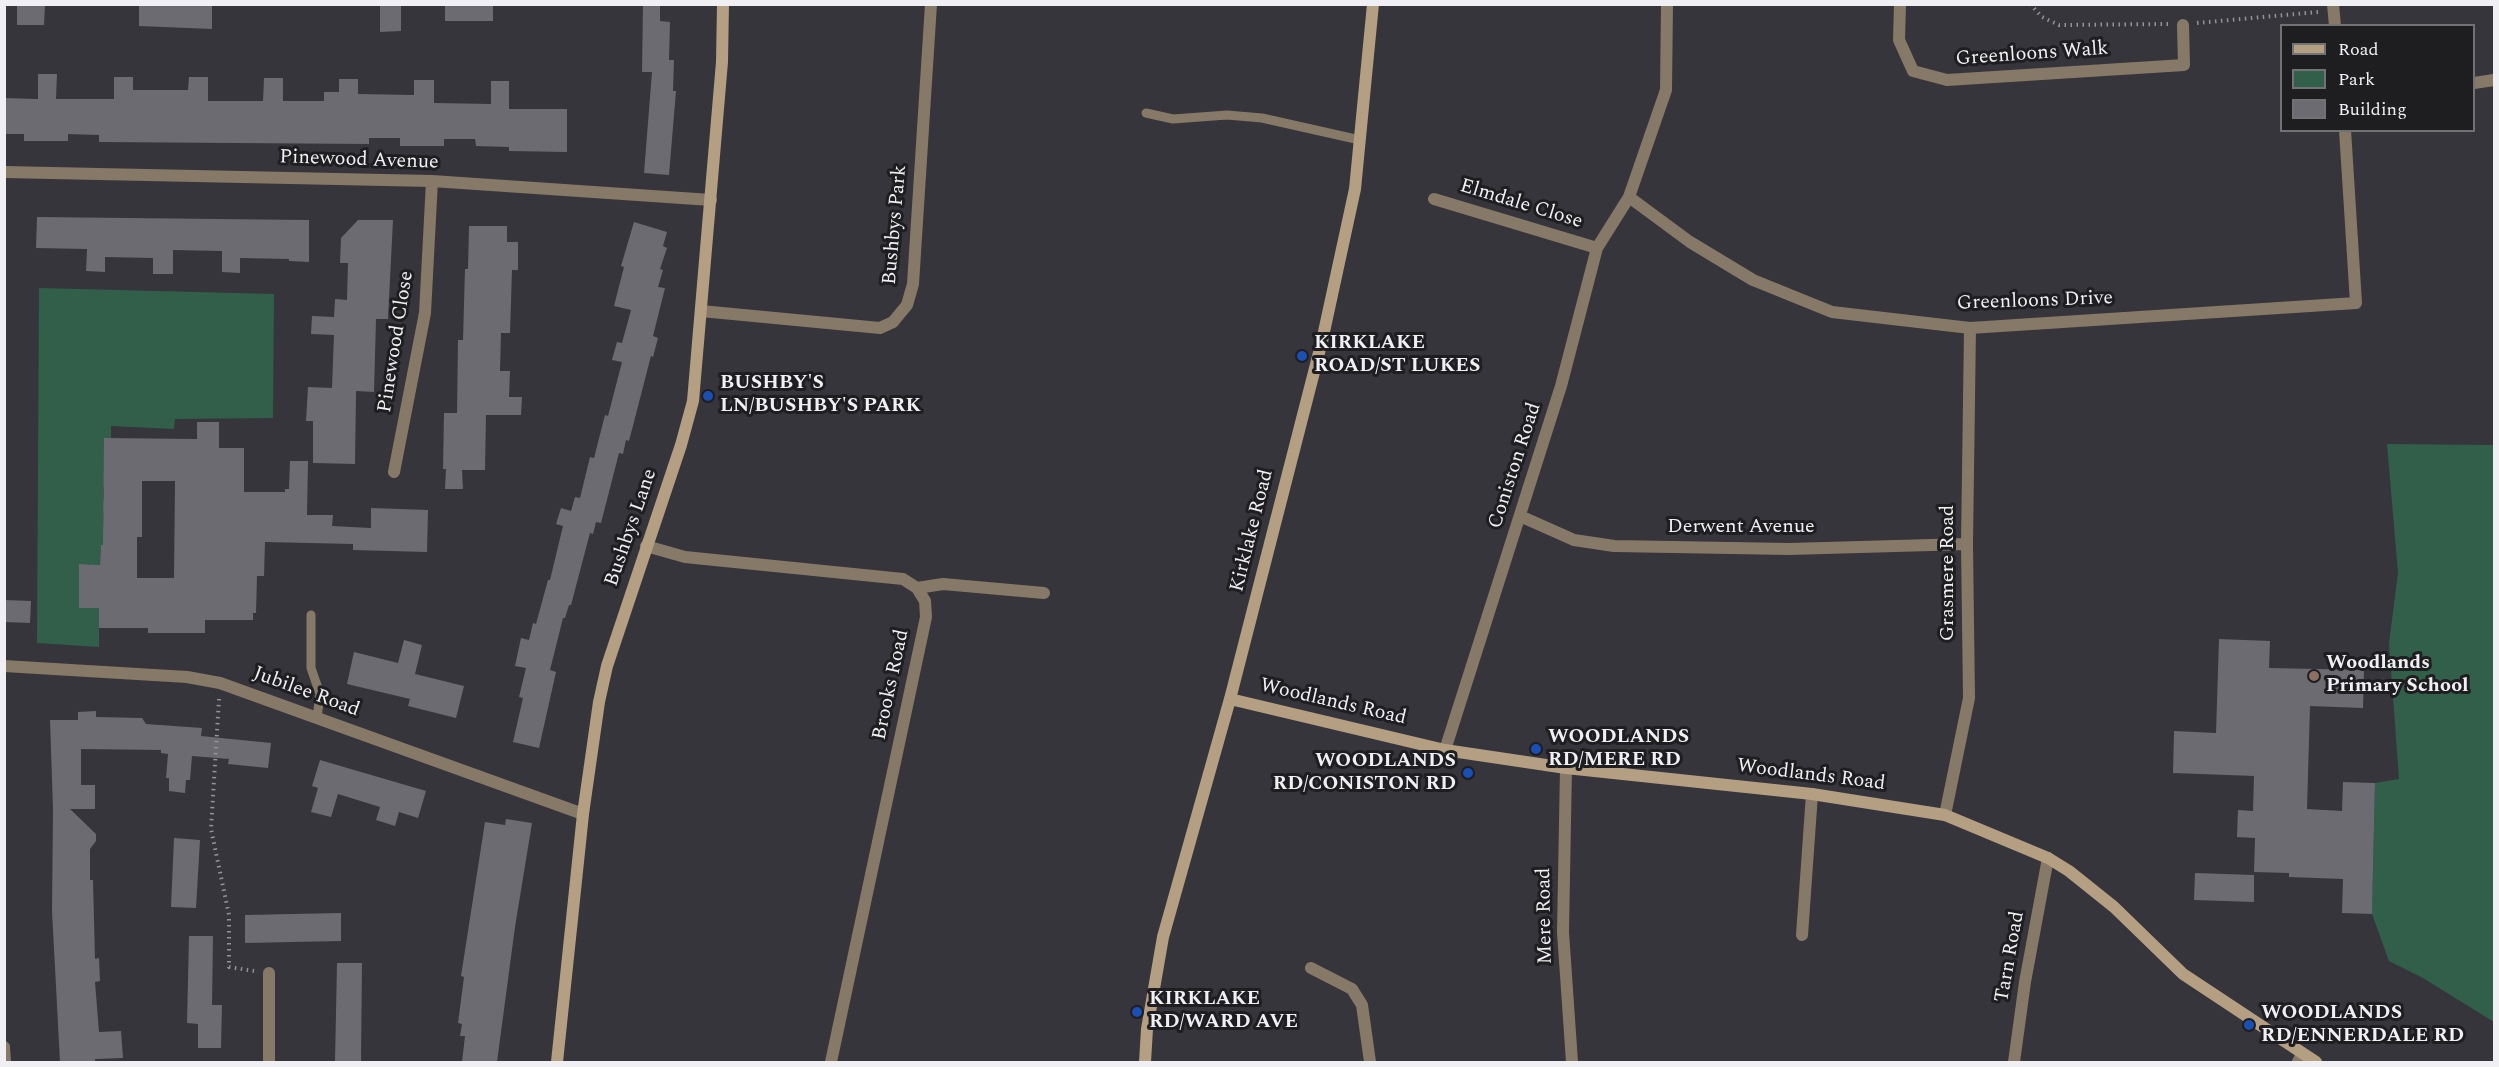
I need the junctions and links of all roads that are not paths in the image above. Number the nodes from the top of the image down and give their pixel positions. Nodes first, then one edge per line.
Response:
1 (723, 4) edge
2 (932, 4) edge
3 (1373, 4) edge
4 (1667, 4) edge
5 (1900, 4) edge
6 (2333, 7) edge
7 (2183, 24) road end
8 (2335, 24) edge
9 (2494, 80) edge
10 (2475, 82) edge
11 (1146, 113) dead end
12 (2345, 132) edge
13 (1360, 140) junction
14 (4, 172) edge
15 (432, 181) junction
16 (1629, 198) junction
17 (1434, 199) dead end
18 (711, 200) junction
19 (1597, 248) junction
20 (701, 311) junction
21 (1970, 328) junction
22 (394, 472) dead end
23 (1520, 516) junction
24 (1967, 544) junction
25 (646, 546) junction
26 (917, 588) junction
27 (1044, 593) dead end
28 (310, 615) dead end
29 (4, 666) edge
30 (1230, 699) junction
31 (317, 718) junction
32 (1445, 750) junction
33 (1566, 768) junction
34 (1812, 794) junction
35 (583, 814) junction
36 (1945, 815) junction
37 (2048, 858) junction
38 (1802, 935) dead end
39 (1311, 968) dead end
40 (269, 973) road end
41 (4, 1047) edge
42 (2300, 1058) edge
43 (5, 1062) edge
44 (269, 1062) edge
45 (557, 1062) edge
46 (831, 1062) edge
47 (1145, 1062) edge
48 (1370, 1062) edge
49 (1572, 1062) edge
50 (2014, 1062) edge
51 (2316, 1062) edge

1 - 18 street, Bushbys Lane
2 - 20 street, Bushbys Park
3 - 13 street, Kirklake Road
4 - 16 street
5 - 7 street, Greenloons Walk
6 - 8 street
9 - 10 street
11 - 13 lane
12 - 21 street, Greenloons Drive
13 - 30 street, Kirklake Road
14 - 15 street, Pinewood Avenue
15 - 18 street, Pinewood Avenue
15 - 22 street, Pinewood Close
16 - 19 street, Coniston Road
16 - 21 street, Greenloons Drive
17 - 19 street, Elmdale Close
18 - 20 street, Bushbys Lane
19 - 23 street, Coniston Road
20 - 25 street, Bushbys Lane
21 - 24 street, Grasmere Road
23 - 24 street, Derwent Avenue
23 - 32 street, Coniston Road
24 - 36 street, Grasmere Road
25 - 26 street
25 - 35 street, Bushbys Lane
26 - 27 street
26 - 46 street, Brooks Road
28 - 31 lane
29 - 31 street, Jubilee Road
30 - 32 street, Woodlands Road
30 - 47 street, Kirklake Road
31 - 35 street, Jubilee Road
32 - 33 street, Woodlands Road
33 - 34 street, Woodlands Road
33 - 49 street, Mere Road
34 - 36 street, Woodlands Road
34 - 38 street
35 - 45 street, Bushbys Lane
36 - 37 street, Woodlands Road
37 - 42 street, Woodlands Road
37 - 50 street, Tarn Road
39 - 48 street
40 - 44 street
41 - 43 street
42 - 51 street, Woodlands Road

